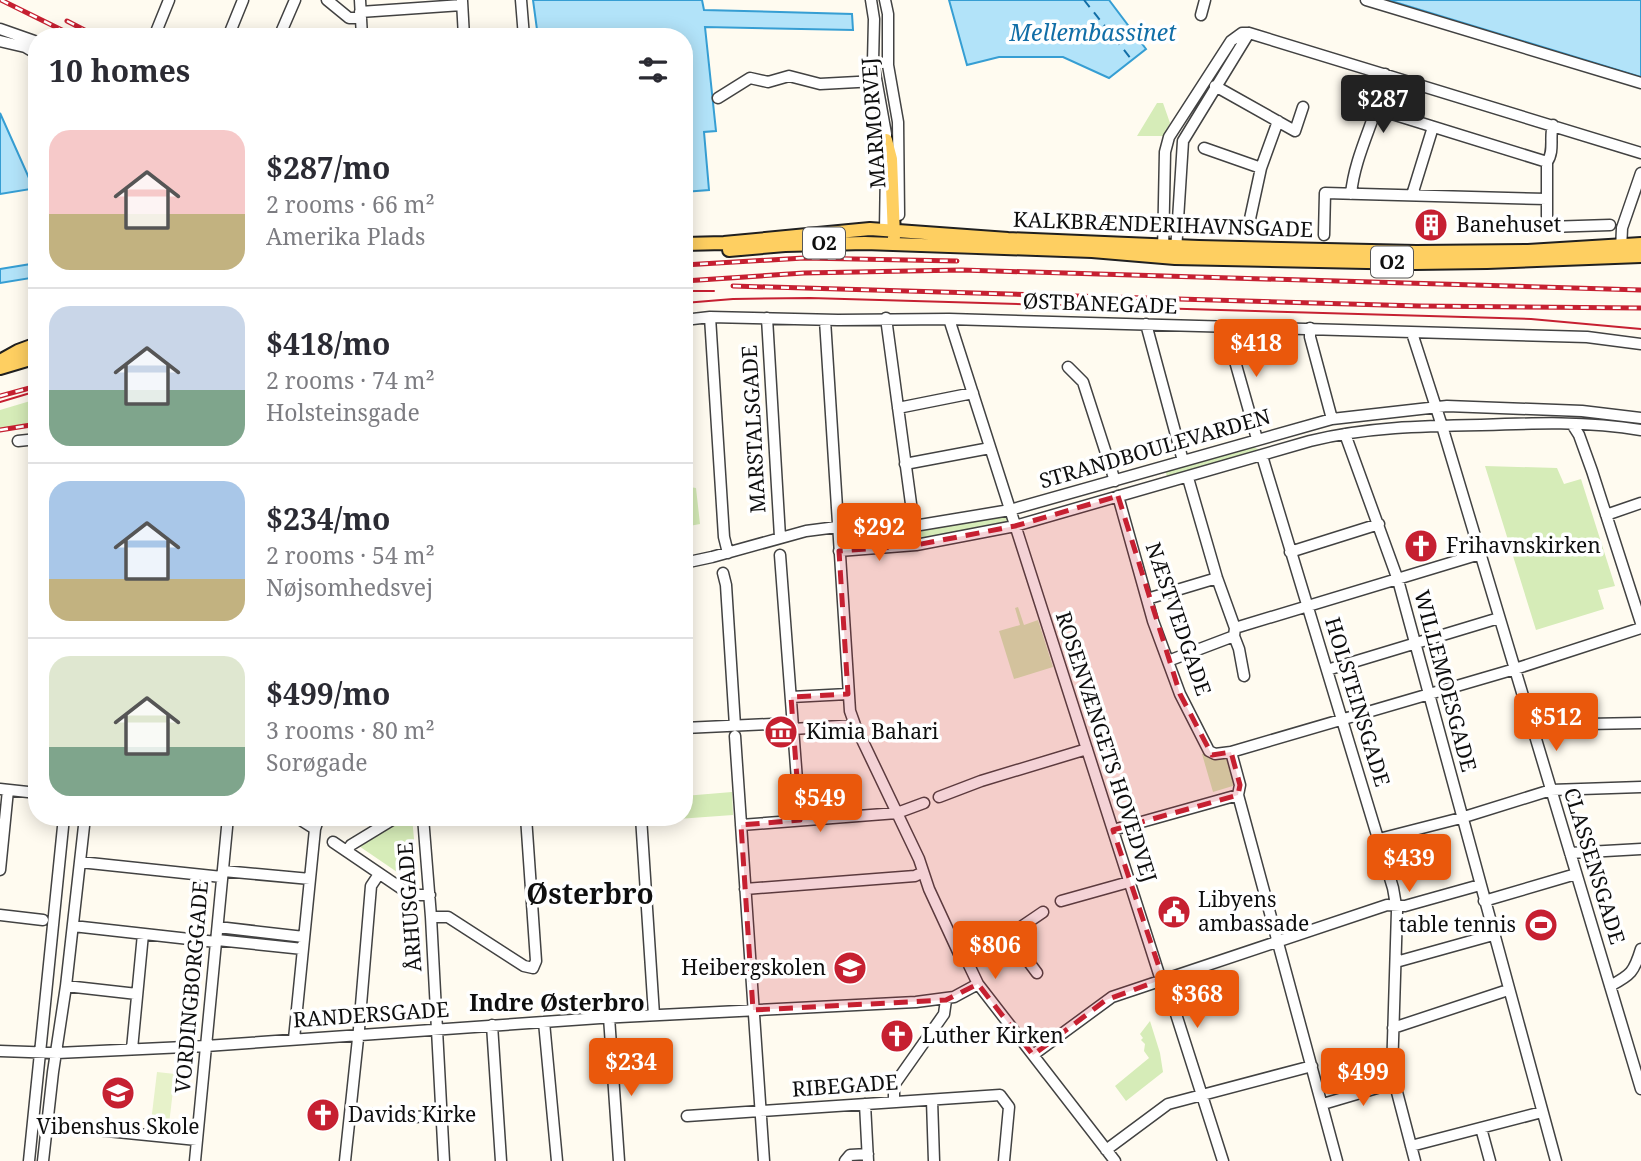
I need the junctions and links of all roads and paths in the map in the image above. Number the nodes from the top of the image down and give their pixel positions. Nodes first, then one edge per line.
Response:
1 (169, 0) edge
2 (243, 0) edge
3 (295, 0) edge
4 (327, 0) edge
5 (359, 0) edge
6 (521, 0) edge
7 (870, 0) edge
8 (885, 0) edge
9 (1205, 0) edge
10 (1366, 0) edge
11 (462, 2) edge
12 (434, 3) edge
13 (361, 15) junction
14 (1201, 15) dead end
15 (158, 28) edge
16 (232, 28) edge
17 (283, 28) edge
18 (362, 28) edge
19 (463, 28) edge
20 (523, 28) edge
21 (0, 29) edge
22 (1245, 33) junction
23 (28, 39) edge
24 (0, 41) edge
25 (28, 49) edge
26 (1385, 74) junction
27 (876, 80) junction
28 (1641, 83) edge
29 (1215, 86) junction
30 (718, 98) dead end
31 (1303, 107) dead end
32 (1376, 109) junction
33 (1278, 121) junction
34 (1553, 125) junction
35 (1433, 127) junction
36 (886, 140) joint
37 (1204, 148) dead end
38 (1172, 151) junction
39 (1641, 153) edge
40 (1547, 162) junction
41 (1261, 168) junction
42 (1641, 173) edge
43 (1350, 194) junction
44 (1412, 195) junction
45 (1547, 199) junction
46 (1610, 225) dead end
47 (1248, 228) dead end
48 (892, 230) junction
49 (1324, 235) dead end
50 (693, 243) edge
51 (899, 244) junction
52 (1641, 244) edge
53 (693, 251) edge
54 (1621, 251) junction
55 (1169, 252) junction
56 (1641, 256) edge
57 (710, 317) junction
58 (767, 318) junction
59 (886, 318) junction
60 (693, 319) edge
61 (949, 319) junction
62 (825, 320) junction
63 (1146, 324) junction
64 (1225, 326) junction
65 (1310, 328) junction
66 (1412, 333) junction
67 (1641, 344) edge
68 (28, 347) edge
69 (28, 358) edge
70 (0, 361) edge
71 (0, 368) edge
72 (1068, 368) dead end
73 (972, 393) junction
74 (1434, 406) junction
75 (898, 408) junction
76 (1641, 418) edge
77 (1332, 419) junction
78 (1442, 426) junction
79 (1577, 428) junction
80 (1641, 430) edge
81 (1345, 434) junction
82 (1258, 439) junction
83 (28, 440) edge
84 (18, 441) dead end
85 (990, 448) junction
86 (1262, 456) junction
87 (1183, 461) junction
88 (905, 464) junction
89 (1188, 478) junction
90 (1115, 481) junction
91 (1118, 496) junction
92 (1641, 503) edge
93 (1010, 510) junction
94 (1606, 515) junction
95 (1379, 524) junction
96 (914, 526) junction
97 (1015, 526) junction
98 (837, 527) junction
99 (780, 537) junction
100 (839, 551) junction
101 (1290, 552) junction
102 (728, 553) junction
103 (1480, 554) junction
104 (780, 555) dead end
105 (693, 561) edge
106 (723, 572) dead end
107 (1217, 578) junction
108 (1398, 580) junction
109 (1147, 599) junction
110 (1307, 607) junction
111 (1499, 618) junction
112 (1641, 625) edge
113 (1234, 632) junction
114 (1415, 644) junction
115 (1168, 661) junction
116 (1515, 669) junction
117 (1327, 670) junction
118 (1244, 676) dead end
119 (1428, 693) junction
120 (848, 694) junction
121 (791, 697) junction
122 (1341, 719) junction
123 (1641, 723) edge
124 (855, 725) junction
125 (1532, 725) junction
126 (793, 726) junction
127 (693, 729) edge
128 (735, 731) junction
129 (1087, 749) junction
130 (1231, 752) junction
131 (1641, 787) edge
132 (4, 790) edge
133 (1551, 790) junction
134 (28, 792) edge
135 (1238, 795) junction
136 (939, 797) dead end
137 (924, 803) dead end
138 (897, 813) junction
139 (1461, 818) junction
140 (800, 820) junction
141 (741, 825) junction
142 (63, 826) edge
143 (84, 826) edge
144 (227, 826) edge
145 (310, 826) edge
146 (315, 826) edge
147 (382, 826) edge
148 (424, 826) edge
149 (527, 826) edge
150 (642, 826) edge
151 (314, 829) junction
152 (1113, 830) junction
153 (1379, 839) junction
154 (333, 842) dead end
155 (1641, 849) edge
156 (347, 851) junction
157 (1570, 853) junction
158 (80, 862) junction
159 (0, 870) edge
160 (923, 872) junction
161 (223, 874) junction
162 (379, 874) junction
163 (1576, 874) junction
164 (310, 879) junction
165 (1129, 882) junction
166 (1479, 885) junction
167 (745, 889) junction
168 (430, 895) junction
169 (1061, 901) dead end
170 (1484, 901) junction
171 (1395, 906) junction
172 (1043, 912) dead end
173 (0, 915) edge
174 (431, 917) junction
175 (43, 920) dead end
176 (73, 926) junction
177 (218, 927) junction
178 (143, 934) junction
179 (1008, 934) junction
180 (1493, 935) junction
181 (304, 937) junction
182 (1279, 940) junction
183 (217, 941) junction
184 (303, 949) junction
185 (1641, 949) edge
186 (1396, 962) junction
187 (968, 963) junction
188 (1037, 973) dead end
189 (1163, 979) junction
190 (978, 984) junction
191 (66, 986) junction
192 (1610, 986) junction
193 (1508, 990) junction
194 (137, 994) junction
195 (946, 1000) junction
196 (753, 1010) junction
197 (654, 1015) junction
198 (609, 1017) junction
199 (544, 1022) junction
200 (492, 1026) junction
201 (1393, 1028) junction
202 (437, 1030) junction
203 (359, 1035) junction
204 (294, 1040) junction
205 (206, 1046) junction
206 (132, 1049) junction
207 (0, 1051) edge
208 (40, 1053) junction
209 (57, 1053) junction
210 (1033, 1055) junction
211 (1312, 1066) junction
212 (1394, 1083) junction
213 (1641, 1089) edge
214 (1201, 1094) junction
215 (932, 1100) junction
216 (894, 1102) junction
217 (865, 1104) junction
218 (1322, 1104) junction
219 (761, 1111) junction
220 (1542, 1112) junction
221 (371, 1114) dead end
222 (442, 1115) junction
223 (687, 1116) dead end
224 (47, 1125) junction
225 (1481, 1128) junction
226 (197, 1140) junction
227 (1411, 1146) junction
228 (1106, 1150) junction
229 (868, 1158) edge
230 (29, 1161) edge
231 (43, 1161) edge
232 (195, 1161) edge
233 (345, 1161) edge
234 (444, 1161) edge
235 (501, 1161) edge
236 (557, 1161) edge
237 (620, 1161) edge
238 (764, 1161) edge
239 (845, 1161) edge
240 (934, 1161) edge
241 (1004, 1161) edge
242 (1115, 1161) edge
243 (1223, 1161) edge
244 (1338, 1161) edge
245 (1415, 1161) edge
246 (1490, 1161) edge
247 (1556, 1161) edge

1 - 15 street
2 - 16 street
3 - 17 street
4 - 13 street
5 - 13 street
6 - 20 street
7 - 27 street, MARMORVEJ
8 - 48 street, MARMORVEJ
9 - 14 street
10 - 28 street
11 - 12 street
11 - 19 street
12 - 13 street
13 - 18 street
21 - 23 street
22 - 26 street
22 - 29 street
22 - 38 street
24 - 25 street
26 - 32 street
26 - 34 street
27 - 30 street, MARMORVEJ
27 - 36 street, MARMORVEJ
29 - 33 street
29 - 38 street
31 - 33 street
32 - 35 street
32 - 43 street
33 - 41 street
34 - 39 street
34 - 40 street
35 - 40 street
35 - 44 street
36 - 48 main road
37 - 41 street
38 - 55 street
38 - 55 street
40 - 45 street
41 - 47 street
42 - 54 street
43 - 44 street
43 - 49 street
44 - 45 street
45 - 46 street
48 - 50 main road, KALKBRÆNDERIHAVNSGADE / O2
48 - 51 main road
48 - 55 main road, KALKBRÆNDERIHAVNSGADE / O2
51 - 53 main road, KALKBRÆNDERIHAVNSGADE / O2
51 - 55 main road, KALKBRÆNDERIHAVNSGADE / O2
52 - 54 main road, KALKBRÆNDERIHAVNSGADE / O2
54 - 55 main road, KALKBRÆNDERIHAVNSGADE / O2
54 - 56 main road, KALKBRÆNDERIHAVNSGADE / O2
57 - 58 street, ØSTBANEGADE
57 - 60 street, ØSTBANEGADE
57 - 102 street
58 - 62 street, ØSTBANEGADE
58 - 99 street, MARSTALSGADE
59 - 61 street, ØSTBANEGADE
59 - 62 street, ØSTBANEGADE
59 - 75 street
61 - 63 street, ØSTBANEGADE
61 - 73 street, ROSENVÆNGETS HOVEDVEJ
62 - 98 street
63 - 64 street, ØSTBANEGADE
63 - 87 street
64 - 65 street, ØSTBANEGADE
64 - 82 street
65 - 66 street, ØSTBANEGADE
65 - 77 street
66 - 67 street, ØSTBANEGADE
66 - 74 street, CLASSENSGADE
68 - 70 main road
69 - 71 main road
72 - 90 street
73 - 75 street
73 - 85 street, ROSENVÆNGETS HOVEDVEJ
74 - 76 street, STRANDBOULEVARDEN
74 - 77 street, STRANDBOULEVARDEN
74 - 78 street, CLASSENSGADE
75 - 88 street
77 - 82 street, STRANDBOULEVARDEN
78 - 79 street, STRANDBOULEVARDEN
78 - 81 street, STRANDBOULEVARDEN
78 - 103 street, CLASSENSGADE
79 - 80 street, STRANDBOULEVARDEN
79 - 94 street
81 - 86 street, STRANDBOULEVARDEN
81 - 95 street, WILLEMOESGADE
82 - 87 street, STRANDBOULEVARDEN
83 - 84 street
85 - 88 street
85 - 93 street, ROSENVÆNGETS HOVEDVEJ
86 - 89 street, STRANDBOULEVARDEN
86 - 101 street, HOLSTEINSGADE
87 - 90 street, STRANDBOULEVARDEN
88 - 96 street
89 - 91 street, STRANDBOULEVARDEN
89 - 107 street
90 - 93 street, STRANDBOULEVARDEN
91 - 97 street, STRANDBOULEVARDEN
91 - 109 street, NÆSTVEDGADE
92 - 94 street
93 - 96 street, STRANDBOULEVARDEN
93 - 97 street, ROSENVÆNGETS HOVEDVEJ
94 - 112 street
95 - 101 street
95 - 108 street, WILLEMOESGADE
96 - 98 street, STRANDBOULEVARDEN
97 - 100 street, STRANDBOULEVARDEN
97 - 129 street, ROSENVÆNGETS HOVEDVEJ
98 - 99 street, STRANDBOULEVARDEN
98 - 100 street
99 - 102 street, STRANDBOULEVARDEN
100 - 120 street
101 - 110 street, HOLSTEINSGADE
102 - 105 street, STRANDBOULEVARDEN
103 - 108 street
103 - 111 street, CLASSENSGADE
104 - 121 street
106 - 128 street
107 - 109 street
107 - 113 street
108 - 110 street
108 - 114 street, WILLEMOESGADE
109 - 115 street, NÆSTVEDGADE
110 - 113 street
110 - 117 street, HOLSTEINSGADE
111 - 114 street
111 - 116 street, CLASSENSGADE
112 - 116 street
113 - 115 street
113 - 118 street
114 - 117 street
114 - 119 street, WILLEMOESGADE
115 - 130 street, NÆSTVEDGADE
116 - 119 street
116 - 125 street, CLASSENSGADE
117 - 122 street, HOLSTEINSGADE
119 - 122 street
119 - 139 street, WILLEMOESGADE
120 - 121 street
120 - 124 street
121 - 126 street
122 - 130 street
122 - 153 street, HOLSTEINSGADE
123 - 125 street
124 - 126 street
124 - 138 street
125 - 133 street, CLASSENSGADE
126 - 128 street
126 - 140 street
127 - 128 street
128 - 141 street
129 - 136 street
129 - 152 street, ROSENVÆNGETS HOVEDVEJ
130 - 135 street
131 - 133 street
132 - 134 street
132 - 159 street
133 - 139 street
133 - 157 street, CLASSENSGADE
135 - 152 street
135 - 182 street
137 - 138 street
138 - 140 street
138 - 160 street
139 - 153 street
139 - 166 street, WILLEMOESGADE
140 - 141 street
141 - 167 street
142 - 208 street
143 - 158 street
144 - 161 street, VORDINGBORGGADE
145 - 151 street
146 - 151 street
147 - 156 street
148 - 168 street, ÅRHUSGADE
149 - 174 street
150 - 197 street
151 - 164 street
152 - 165 street, ROSENVÆNGETS HOVEDVEJ
153 - 171 street, HOLSTEINSGADE
154 - 156 street
155 - 157 street
156 - 162 street
157 - 163 street, CLASSENSGADE
158 - 161 street
158 - 176 street
160 - 167 street
160 - 187 street
161 - 164 street
161 - 177 street, VORDINGBORGGADE
162 - 168 street
162 - 203 street
163 - 170 street
163 - 192 street, CLASSENSGADE
164 - 181 street
165 - 169 street
165 - 189 street, ROSENVÆNGETS HOVEDVEJ
166 - 170 street, WILLEMOESGADE
166 - 171 street
167 - 196 street
168 - 174 street, ÅRHUSGADE
170 - 180 street, WILLEMOESGADE
171 - 182 street
171 - 186 street, HOLSTEINSGADE
172 - 179 street
173 - 175 street
174 - 202 street, ÅRHUSGADE
176 - 178 street
176 - 191 street
177 - 181 street
177 - 183 street, VORDINGBORGGADE
178 - 183 street
178 - 194 street
179 - 187 street
179 - 188 street
180 - 186 street
180 - 193 street, WILLEMOESGADE
181 - 184 street
182 - 189 street
182 - 211 street
183 - 184 street
183 - 205 street, VORDINGBORGGADE
184 - 204 street
185 - 192 street
186 - 201 street, HOLSTEINSGADE
187 - 190 street
189 - 210 street
189 - 214 street, ROSENVÆNGETS HOVEDVEJ
190 - 195 street, RANDERSGADE
190 - 210 street
191 - 194 street
191 - 209 street
192 - 213 street, CLASSENSGADE
193 - 201 street
193 - 220 street, WILLEMOESGADE
194 - 206 street
195 - 196 street, RANDERSGADE
195 - 216 street
196 - 197 street, RANDERSGADE
196 - 219 street
197 - 198 street, RANDERSGADE
198 - 199 street, RANDERSGADE
198 - 237 street
199 - 200 street, RANDERSGADE
199 - 236 street
200 - 202 street, RANDERSGADE
200 - 235 street
201 - 212 street, HOLSTEINSGADE
202 - 203 street, RANDERSGADE
202 - 222 street, ÅRHUSGADE
203 - 204 street, RANDERSGADE
203 - 233 street
204 - 205 street, RANDERSGADE
205 - 206 street, RANDERSGADE
205 - 226 street, VORDINGBORGGADE
206 - 209 street, RANDERSGADE
207 - 208 street
208 - 209 street, RANDERSGADE
208 - 230 street
209 - 224 street
210 - 228 street
211 - 214 street
211 - 218 street
212 - 218 street
212 - 227 street, HOLSTEINSGADE
214 - 228 street
214 - 243 street, ROSENVÆNGETS HOVEDVEJ
215 - 216 street, RIBEGADE
215 - 240 street
215 - 241 street, RIBEGADE
216 - 217 street, RIBEGADE
217 - 219 street, RIBEGADE
217 - 229 street
218 - 244 street
219 - 223 street, RIBEGADE
219 - 238 street
220 - 225 street
220 - 247 street, WILLEMOESGADE
221 - 222 street
222 - 234 street, ÅRHUSGADE
224 - 226 street
224 - 231 street
225 - 227 street
225 - 246 street
226 - 232 street, VORDINGBORGGADE
227 - 245 street, HOLSTEINSGADE
228 - 242 street
229 - 239 street

